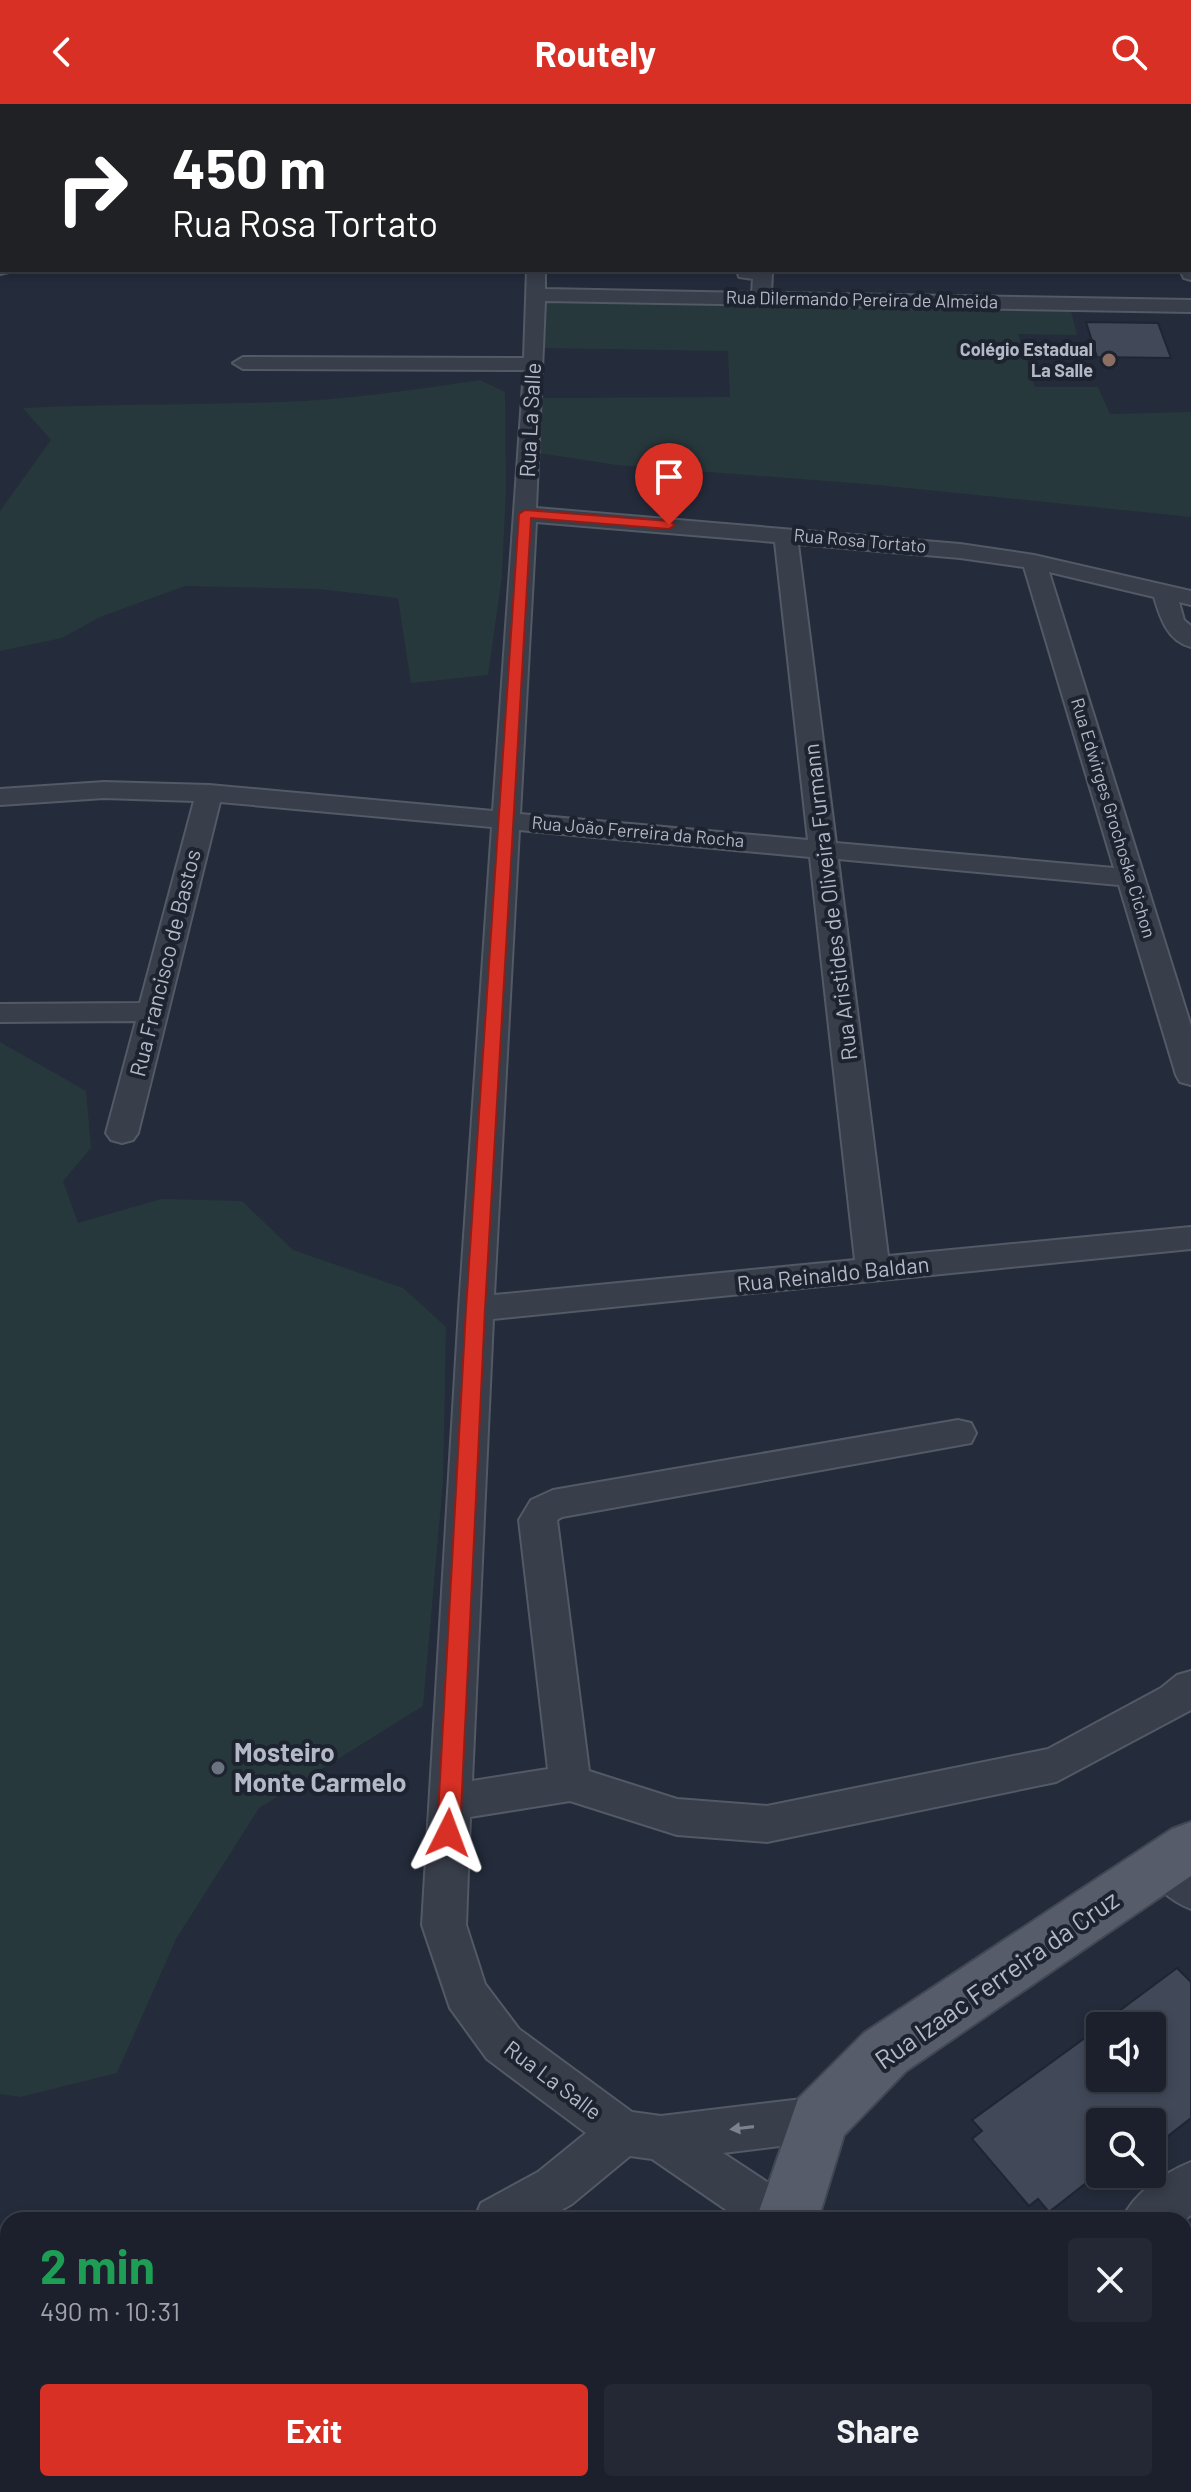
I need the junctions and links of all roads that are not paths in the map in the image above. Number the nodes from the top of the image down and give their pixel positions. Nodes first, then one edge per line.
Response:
1 (746, 272) edge
2 (639, 276) dead end
3 (535, 282) edge
4 (636, 297) junction
5 (761, 299) junction
6 (1191, 306) edge
7 (243, 363) dead end
8 (534, 364) junction
9 (525, 514) junction
10 (785, 534) junction
11 (1034, 562) junction
12 (1164, 591) junction
13 (1191, 598) edge
14 (1191, 640) edge
15 (209, 793) junction
16 (0, 797) edge
17 (506, 820) junction
18 (825, 849) junction
19 (1131, 878) junction
20 (153, 1012) junction
21 (0, 1013) edge
22 (1191, 1075) edge
23 (122, 1133) dead end
24 (1191, 1238) edge
25 (873, 1270) junction
26 (476, 1309) junction
27 (958, 1433) dead end
28 (1191, 1687) edge
29 (570, 1783) junction
30 (450, 1802) junction
31 (1182, 1867) edge
32 (819, 2119) junction
33 (642, 2136) junction
34 (1191, 2185) edge
35 (512, 2212) edge
36 (770, 2212) edge
37 (787, 2212) edge
38 (1156, 2212) edge

1 - 5 street
2 - 4 street
3 - 4 street, Rua Dilermando Pereira de Almeida
3 - 8 street, Rua La Salle
4 - 5 street, Rua Dilermando Pereira de Almeida
5 - 6 street, Rua Dilermando Pereira de Almeida
7 - 8 street
8 - 9 street, Rua La Salle
9 - 10 street, Rua Rosa Tortato
9 - 17 street, Rua La Salle
10 - 11 street, Rua Rosa Tortato
10 - 18 street, Rua Aristides de Oliveira Furmann
11 - 12 street, Rua Rosa Tortato
11 - 19 street, Rua Edwirges Grochoska Cichon
12 - 13 street, Rua Rosa Tortato
12 - 14 street
15 - 16 street, Rua João Ferreira da Rocha
15 - 17 street, Rua João Ferreira da Rocha
15 - 20 street, Rua Francisco de Bastos
17 - 18 street, Rua João Ferreira da Rocha
17 - 26 street, Rua La Salle
18 - 19 street, Rua João Ferreira da Rocha
18 - 25 street, Rua Aristides de Oliveira Furmann
19 - 22 street, Rua Edwirges Grochoska Cichon
20 - 21 street
20 - 23 street, Rua Francisco de Bastos
24 - 25 street, Rua Reinaldo Baldan
25 - 26 street, Rua Reinaldo Baldan
26 - 30 street, Rua La Salle
27 - 29 street
28 - 29 street
29 - 30 street
30 - 33 street, Rua La Salle
31 - 32 main road, Rua Izaac Ferreira da Cruz
32 -> 33 street
32 - 37 main road, Rua Izaac Ferreira da Cruz
33 - 35 street
33 - 36 street, Rua La Salle
34 - 38 street

